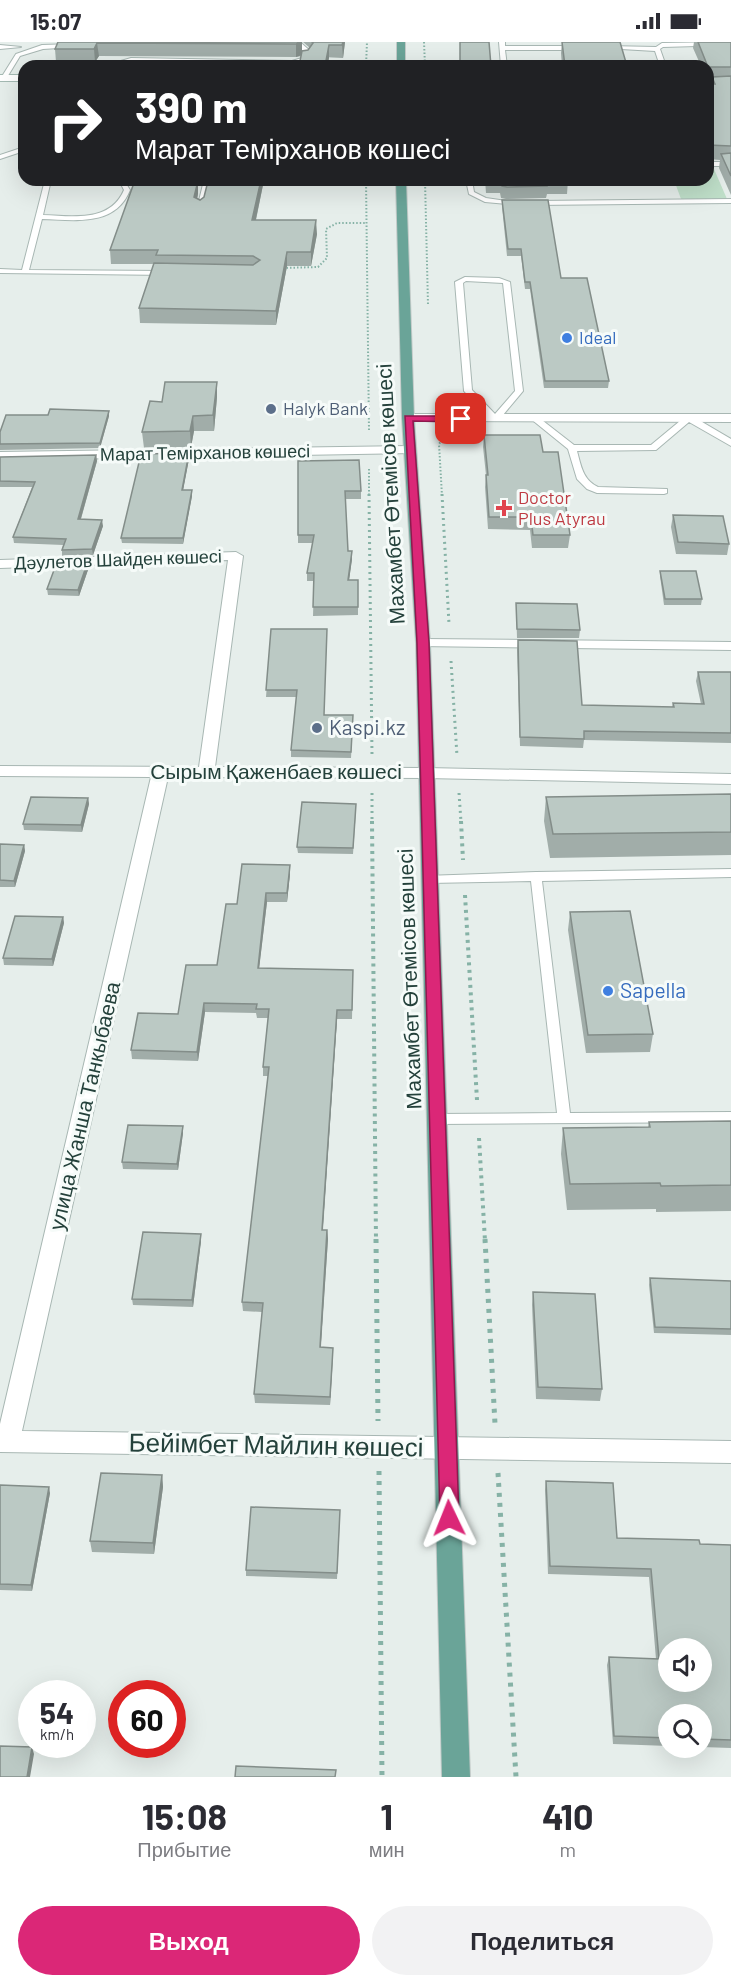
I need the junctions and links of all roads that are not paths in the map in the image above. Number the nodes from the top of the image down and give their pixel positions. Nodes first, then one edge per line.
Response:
1 (297, 42) edge
2 (401, 42) edge
3 (731, 43) edge
4 (502, 45) edge
5 (80, 46) edge
6 (0, 47) edge
7 (18, 47) dead end
8 (585, 48) edge
9 (597, 48) edge
10 (657, 49) junction
11 (305, 60) edge
12 (401, 60) edge
13 (503, 60) edge
14 (661, 60) edge
15 (2, 78) edge
16 (18, 78) edge
17 (18, 151) edge
18 (0, 157) edge
19 (714, 164) edge
20 (731, 164) edge
21 (47, 186) edge
22 (125, 186) edge
23 (206, 186) edge
24 (401, 186) edge
25 (470, 186) edge
26 (731, 201) edge
27 (200, 209) edge
28 (39, 217) junction
29 (0, 271) edge
30 (25, 272) junction
31 (174, 273) edge
32 (408, 418) junction
33 (689, 418) junction
34 (731, 418) edge
35 (495, 419) junction
36 (535, 419) junction
37 (731, 443) edge
38 (572, 448) junction
39 (410, 450) junction
40 (0, 456) edge
41 (664, 491) dead end
42 (0, 564) edge
43 (423, 643) junction
44 (731, 646) edge
45 (0, 771) edge
46 (161, 771) junction
47 (206, 772) junction
48 (426, 773) junction
49 (731, 779) edge
50 (731, 873) edge
51 (536, 876) junction
52 (429, 879) junction
53 (731, 1117) edge
54 (564, 1118) junction
55 (437, 1119) junction
56 (4, 1441) edge
57 (447, 1447) junction
58 (731, 1452) edge
59 (456, 1777) edge

1 - 11 lane
2 - 12 main road
3 - 10 lane
4 - 8 lane
4 - 13 lane
5 - 15 lane
6 - 7 lane
9 - 10 lane
10 - 14 lane
15 - 16 street
17 - 18 lane
19 - 20 lane
21 - 28 lane
22 - 28 lane
23 - 27 lane
24 - 32 main road, Махамбет Өтемісов көшесі
25 - 26 lane
28 - 30 lane
29 - 30 lane
30 - 31 lane
32 - 35 street
32 - 39 main road, Махамбет Өтемісов көшесі
33 - 34 street
33 - 36 street
33 - 37 lane
33 - 38 lane
35 - 35 lane
35 - 36 street
36 - 38 lane
38 - 41 lane
39 - 40 street, Марат Темірханов көшесі
39 - 43 main road, Махамбет Өтемісов көшесі
42 - 47 street, Дәулетов Шайден көшесі
43 - 44 street
43 - 48 main road, Махамбет Өтемісов көшесі
45 - 46 street, Сырым Қаженбаев көшесі
46 - 47 street, Сырым Қаженбаев көшесі
46 - 56 street, улица Жанша Танкыбаева
47 - 48 street, Сырым Қаженбаев көшесі
48 - 49 street, Сырым Қаженбаев көшесі
48 - 52 main road, Махамбет Өтемісов көшесі
50 - 51 lane
51 - 52 lane
51 - 54 lane
52 - 55 main road, Махамбет Өтемісов көшесі
53 - 54 lane
54 - 55 lane
55 - 57 main road, Махамбет Өтемісов көшесі
56 - 57 street, Бейімбет Майлин көшесі
57 - 58 street, Бейімбет Майлин көшесі
57 - 59 main road, Махамбет Өтемісов көшесі

